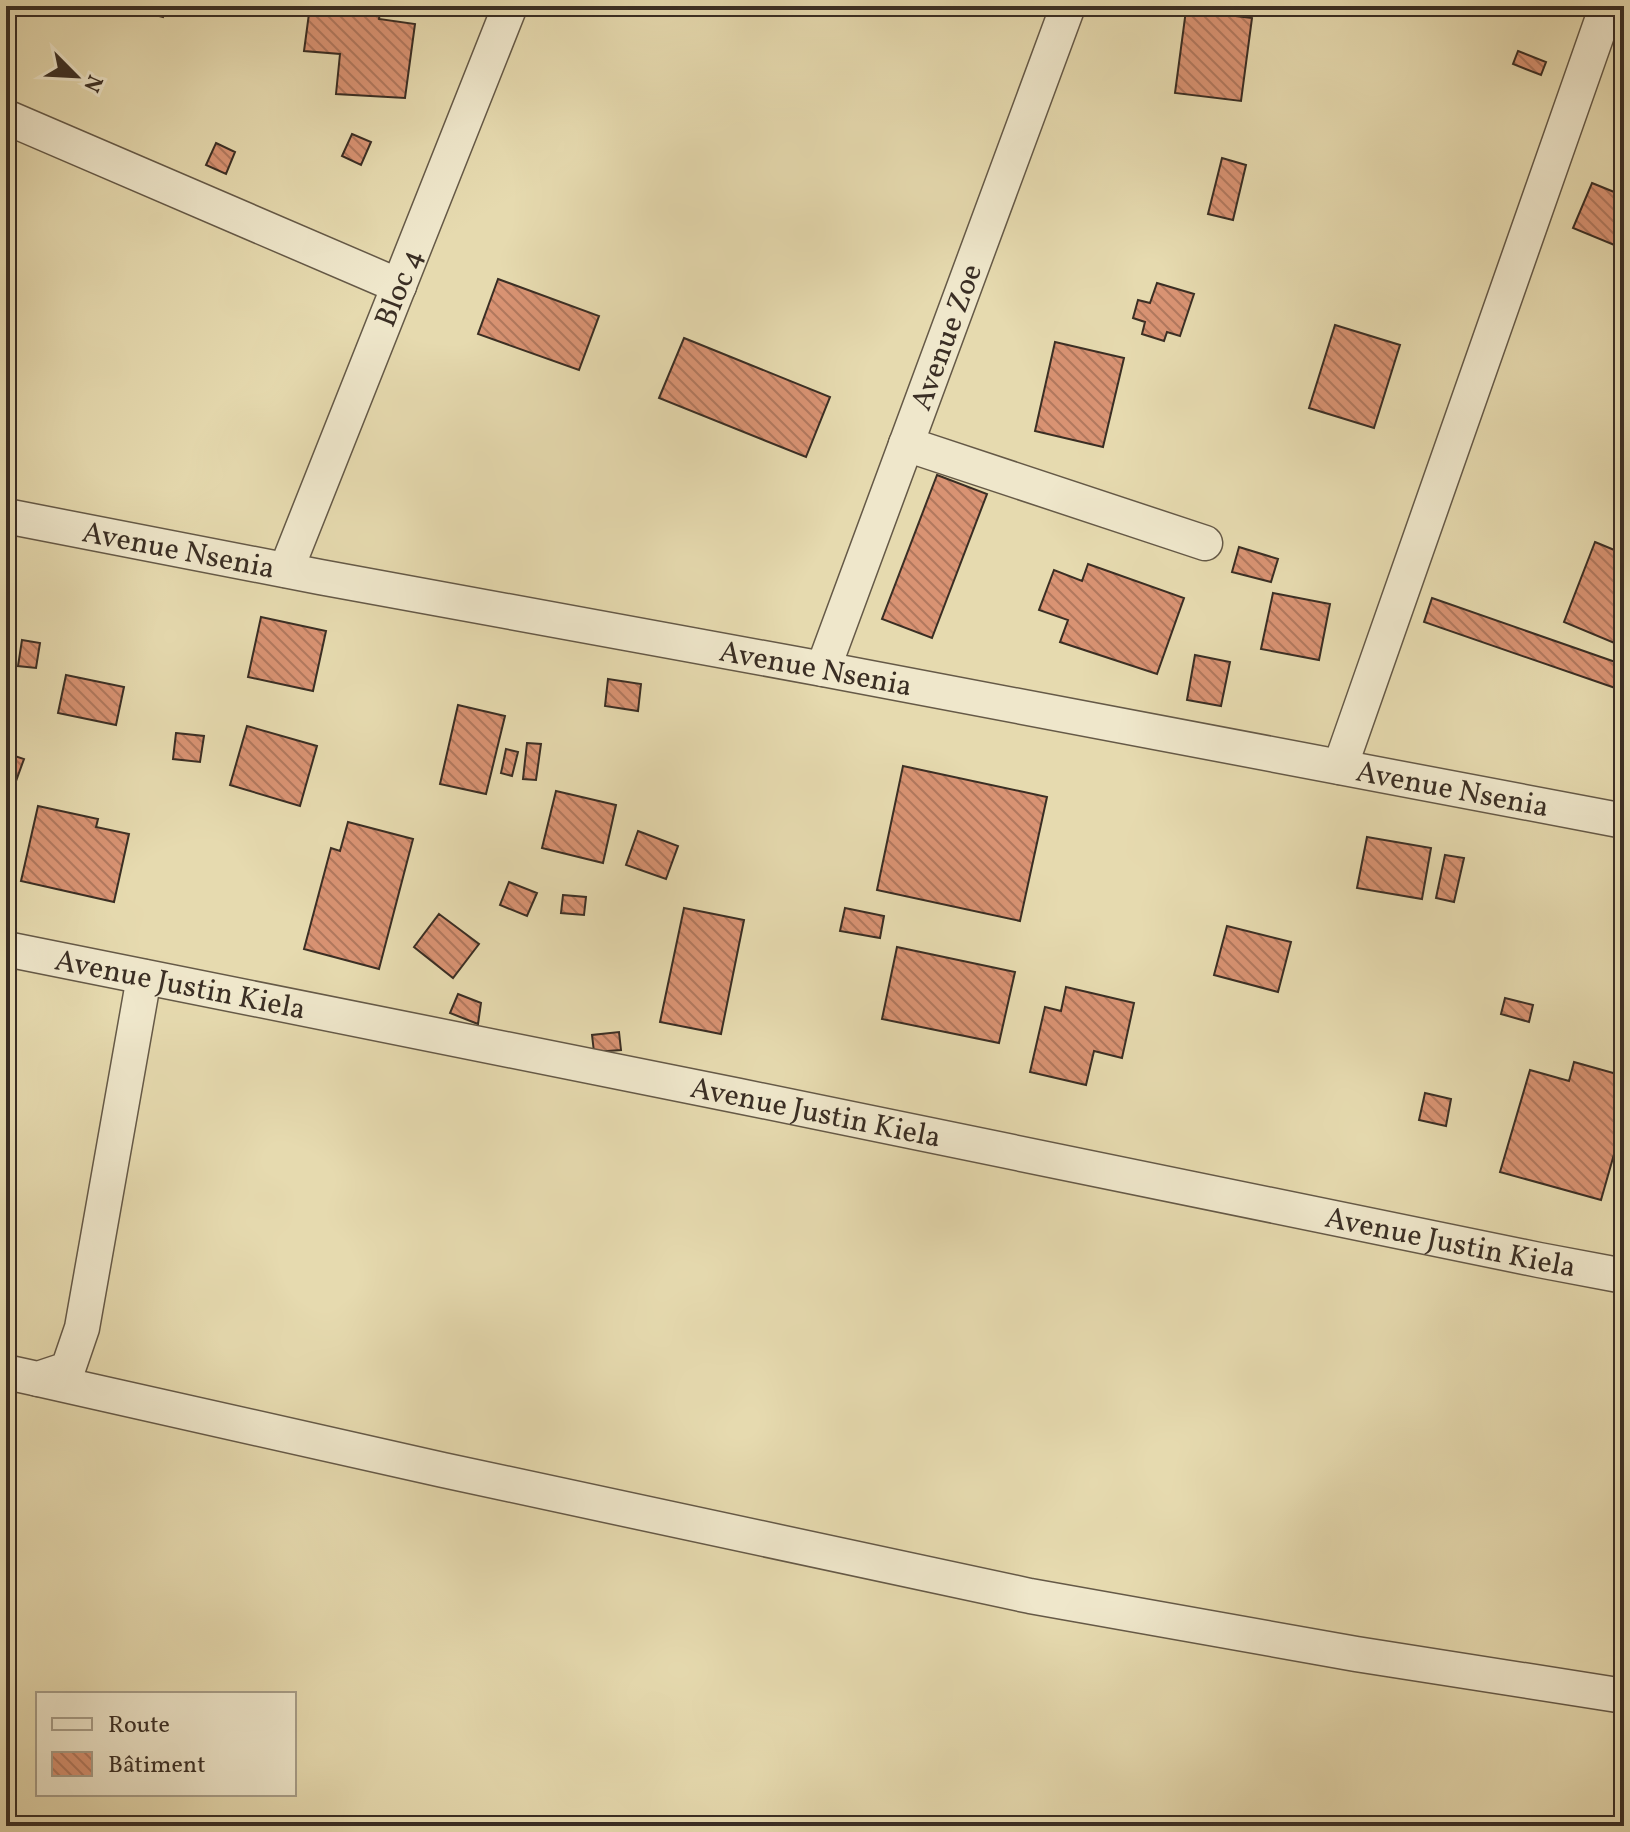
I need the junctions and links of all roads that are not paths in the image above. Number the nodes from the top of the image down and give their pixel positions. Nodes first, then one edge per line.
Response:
1 (510, 6) edge
2 (1068, 6) edge
3 (1607, 6) edge
4 (6, 117) edge
5 (399, 286) junction
6 (906, 444) junction
7 (6, 516) edge
8 (1205, 543) dead end
9 (286, 570) junction
10 (823, 669) junction
11 (1340, 767) junction
12 (1624, 821) edge
13 (6, 949) edge
14 (144, 977) junction
15 (1624, 1276) edge
16 (22, 1376) edge
17 (1624, 1696) edge

1 - 5 street, Bloc 4
2 - 6 street, Avenue Zoe
3 - 11 street
4 - 5 street
5 - 9 street, Bloc 4
6 - 8 street
6 - 10 street, Avenue Zoe
7 - 9 street, Avenue Nsenia
9 - 10 street, Avenue Nsenia
10 - 11 street, Avenue Nsenia
11 - 12 street, Avenue Nsenia
13 - 14 street, Avenue Justin Kiela
14 - 15 street, Avenue Justin Kiela
14 - 16 street
16 - 17 street

